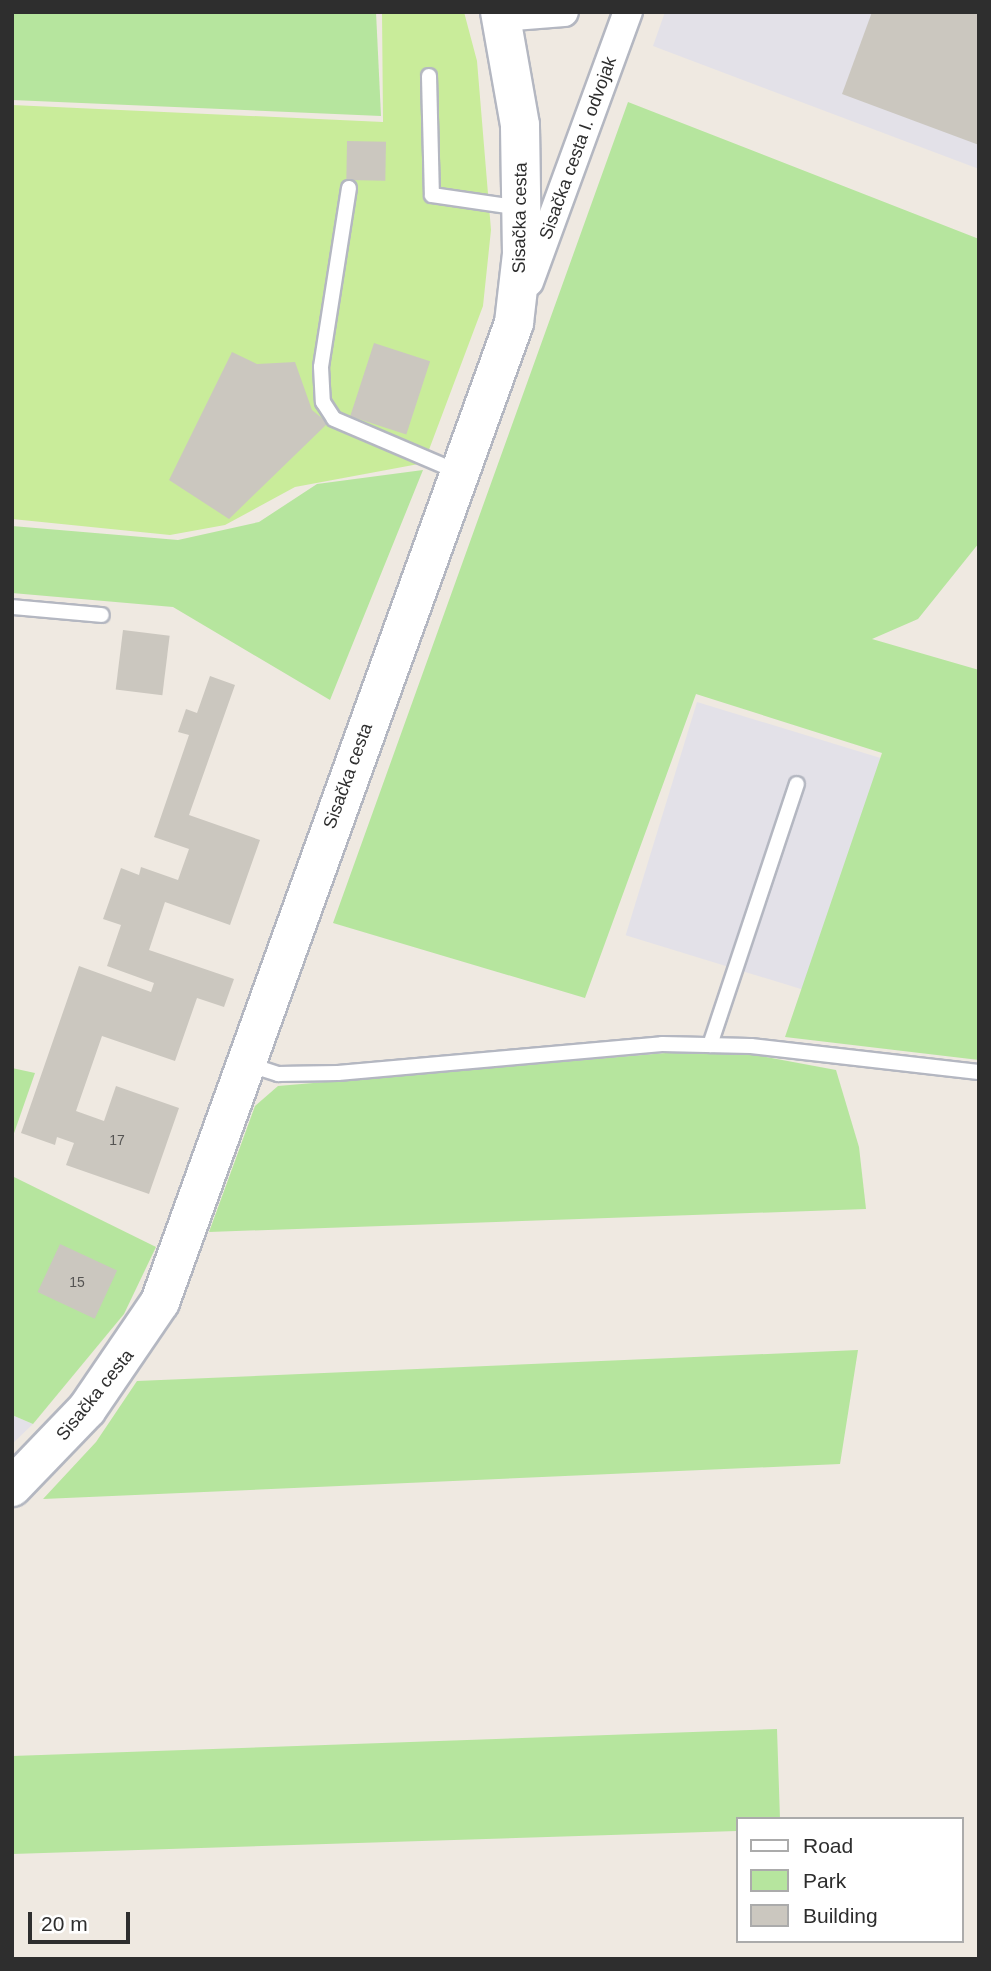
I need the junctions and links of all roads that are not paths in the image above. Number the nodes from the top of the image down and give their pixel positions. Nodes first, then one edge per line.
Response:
1 (564, 12) edge
2 (628, 12) edge
3 (501, 15) edge
4 (429, 76) dead end
5 (349, 188) dead end
6 (523, 208) junction
7 (514, 323) junction
8 (458, 472) junction
9 (12, 607) edge
10 (102, 615) dead end
11 (797, 784) dead end
12 (710, 1045) junction
13 (245, 1064) junction
14 (979, 1072) edge
15 (12, 1487) edge

1 - 3 street
2 - 7 street, Sisačka cesta I. odvojak
3 - 6 main road, Sisačka cesta
4 - 6 lane
5 - 8 lane
6 - 7 main road, Sisačka cesta
7 - 8 main road, Sisačka cesta
8 - 13 main road, Sisačka cesta
9 - 10 lane
11 - 12 lane
12 - 13 lane
12 - 14 lane
13 - 15 main road, Sisačka cesta

